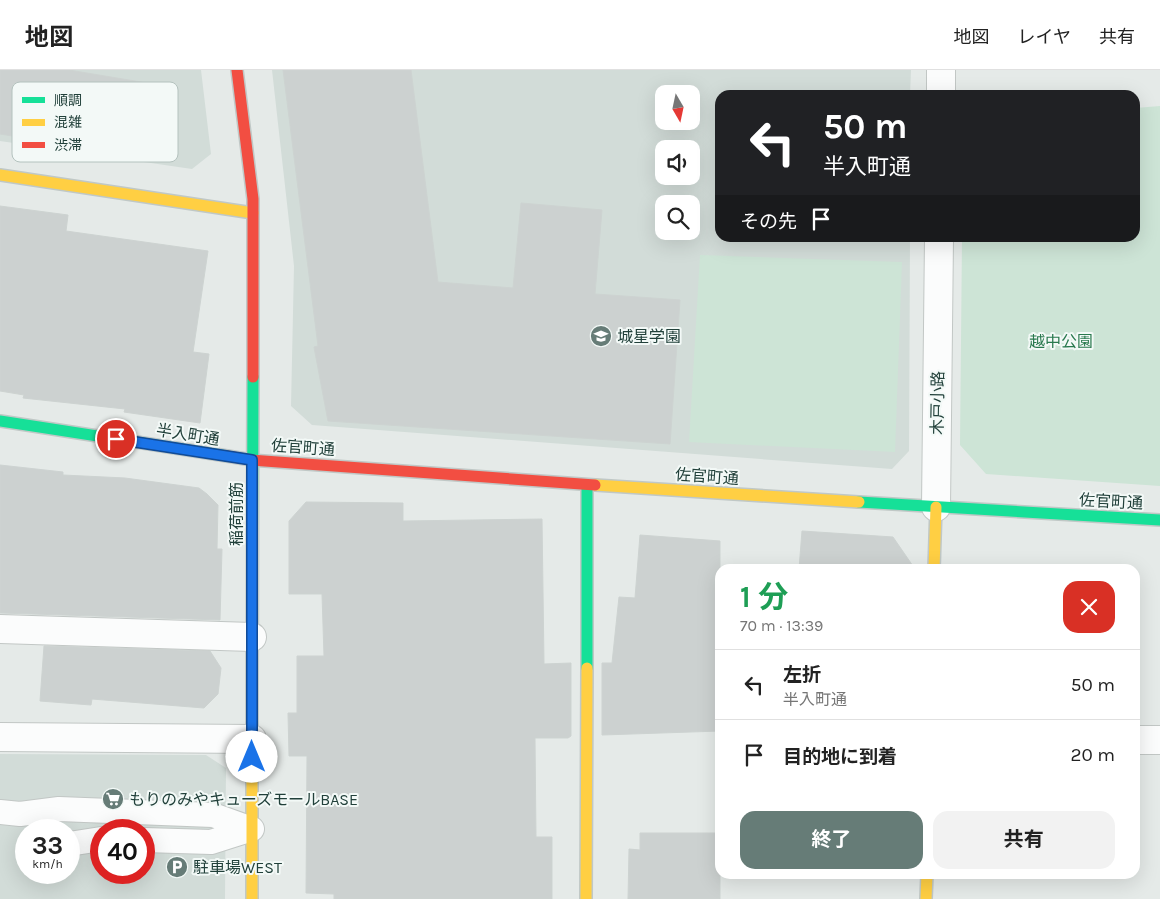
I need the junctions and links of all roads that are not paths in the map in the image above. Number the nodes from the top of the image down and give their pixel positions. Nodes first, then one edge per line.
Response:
1 (237, 70) edge
2 (941, 70) edge
3 (941, 90) edge
4 (0, 175) edge
5 (253, 213) junction
6 (939, 242) edge
7 (0, 421) edge
8 (252, 460) junction
9 (587, 485) junction
10 (936, 507) junction
11 (1160, 520) edge
12 (934, 564) edge
13 (0, 629) edge
14 (252, 637) junction
15 (0, 738) edge
16 (252, 739) junction
17 (1140, 740) edge
18 (1160, 740) edge
19 (16, 819) edge
20 (252, 829) junction
21 (155, 840) edge
22 (927, 879) edge
23 (252, 899) edge
24 (586, 899) edge
25 (926, 899) edge

1 - 5 street, 稲荷前筋
2 - 3 street
4 - 5 street
5 - 8 street, 稲荷前筋
6 - 10 street, 木戸小路
7 - 8 street, 半入町通
8 - 9 street, 佐官町通
8 - 14 street, 稲荷前筋
9 - 10 street, 佐官町通
9 - 24 street
10 - 11 street, 佐官町通
10 - 12 street, 木戸小路
13 - 14 street
14 - 16 street, 稲荷前筋
15 - 16 street
16 - 20 street, 稲荷前筋
17 - 18 street
19 - 20 lane
20 - 21 lane
20 - 23 street, 稲荷前筋
22 - 25 street

